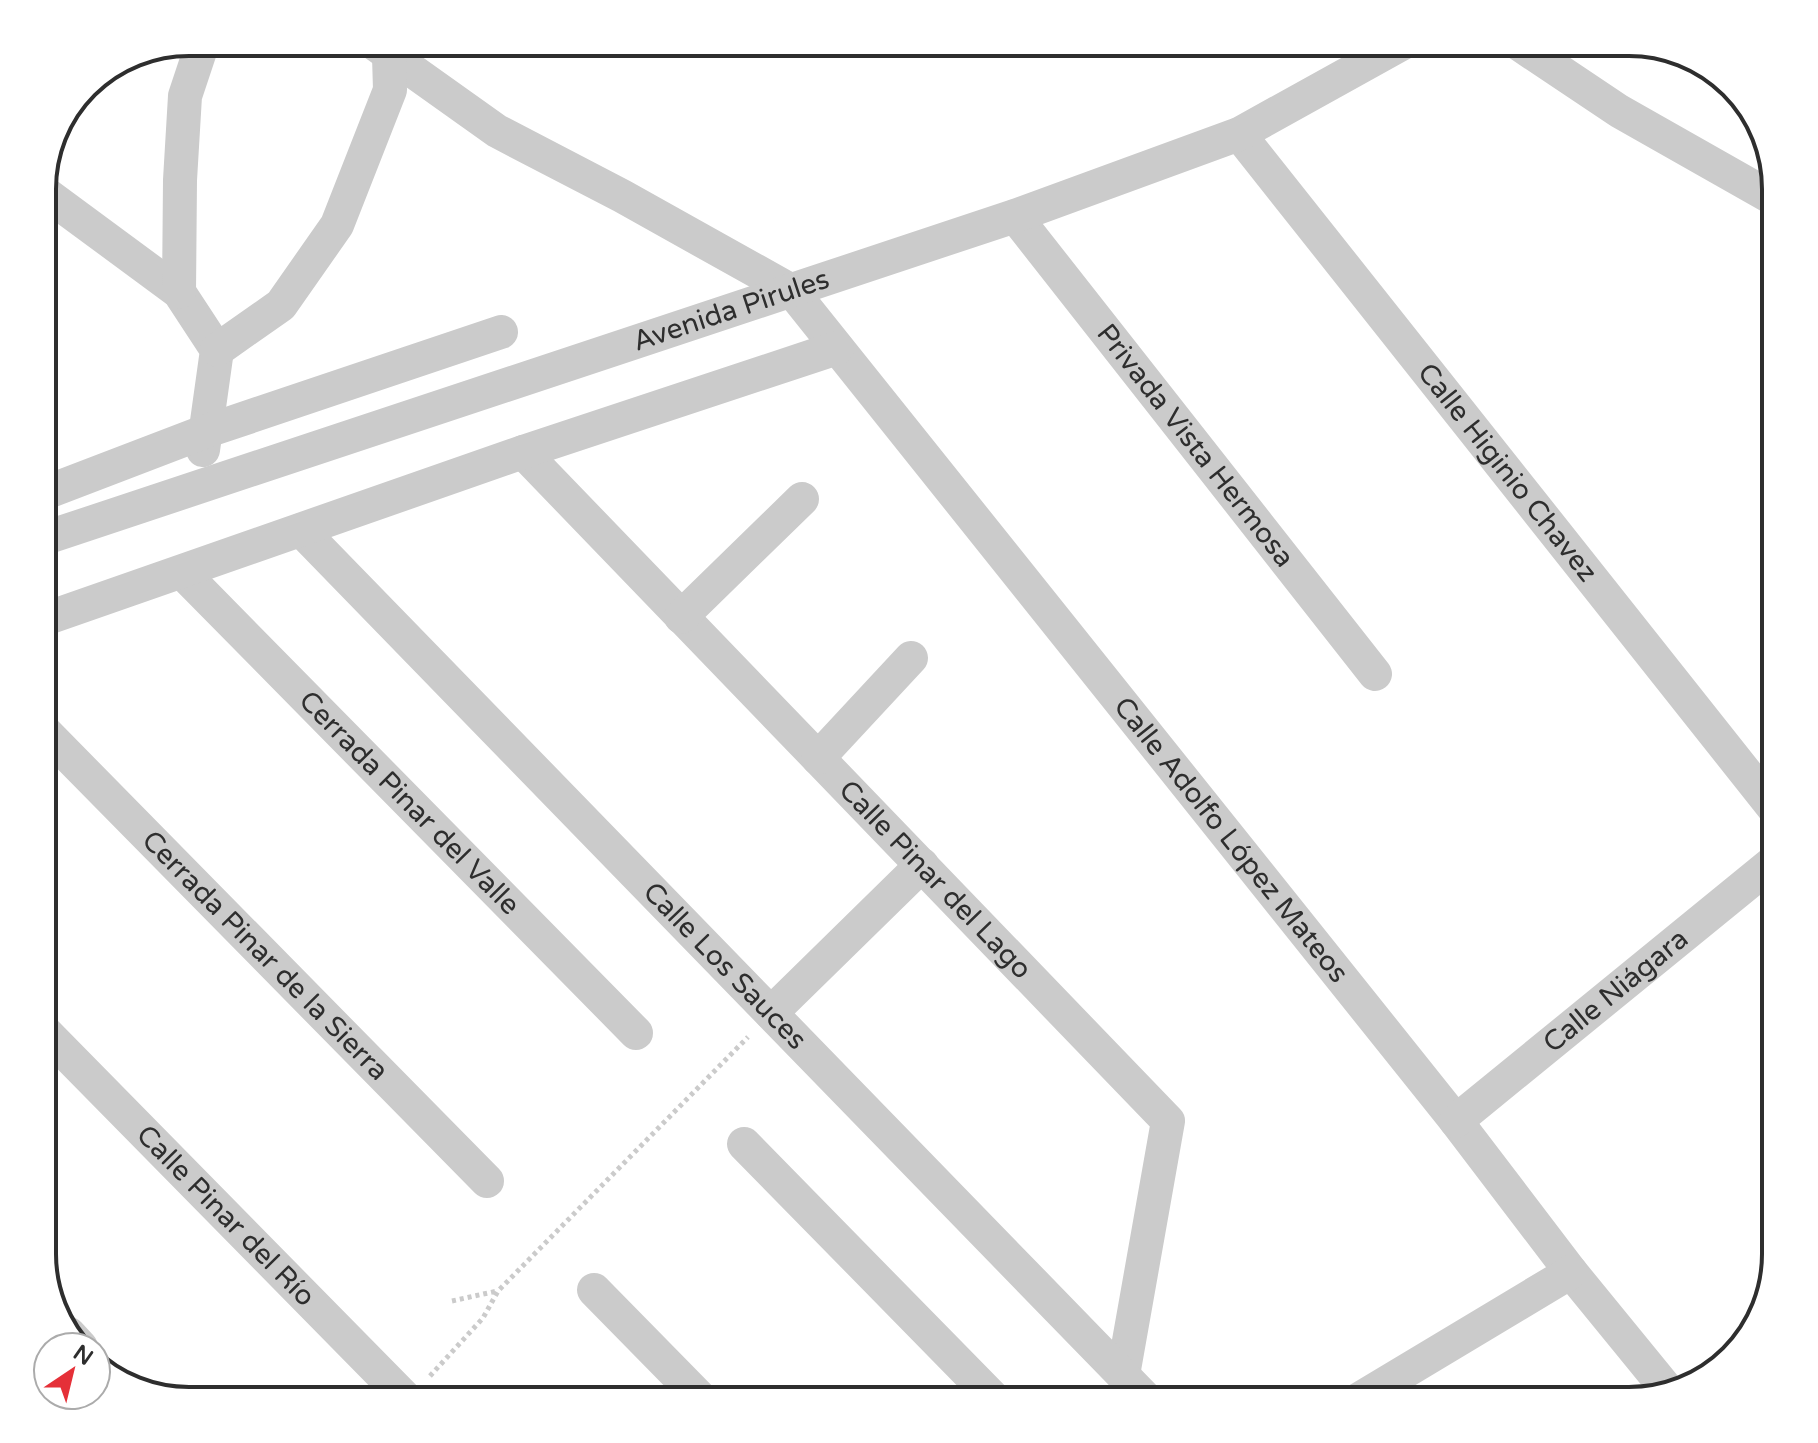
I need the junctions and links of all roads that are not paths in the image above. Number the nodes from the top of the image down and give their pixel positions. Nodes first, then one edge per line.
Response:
1 (198, 56) edge
2 (382, 56) edge
3 (390, 56) edge
4 (1380, 56) edge
5 (1535, 56) edge
6 (1239, 134) junction
7 (1762, 192) edge
8 (56, 201) edge
9 (1015, 216) junction
10 (792, 291) junction
11 (179, 292) junction
12 (501, 332) dead end
13 (837, 348) junction
14 (217, 350) junction
15 (204, 432) junction
16 (523, 452) junction
17 (199, 487) junction
18 (56, 489) edge
19 (802, 499) dead end
20 (301, 530) junction
21 (56, 534) edge
22 (182, 572) junction
23 (56, 615) edge
24 (681, 617) junction
25 (911, 658) dead end
26 (1375, 674) dead end
27 (56, 743) edge
28 (818, 758) junction
29 (1762, 793) edge
30 (922, 865) junction
31 (1762, 871) edge
32 (771, 1013) junction
33 (636, 1033) dead end
34 (56, 1044) edge
35 (1456, 1121) junction
36 (744, 1144) dead end
37 (487, 1181) dead end
38 (1571, 1272) junction
39 (594, 1290) dead end
40 (1123, 1375) junction
41 (1661, 1382) edge
42 (385, 1387) edge
43 (689, 1387) edge
44 (982, 1387) edge
45 (1135, 1387) edge
46 (1392, 1387) edge

1 - 11 street
2 - 14 street
3 - 10 street
4 - 6 street, Avenida Pirules
5 - 7 street
6 - 9 street, Avenida Pirules
6 - 29 street, Calle Higinio Chavez
8 - 11 street
9 - 10 street, Avenida Pirules
9 - 26 street, Privada Vista Hermosa
10 - 13 street, Calle Adolfo López Mateos
10 - 17 street, Avenida Pirules
11 - 14 street
12 - 15 street
13 - 16 street
13 - 35 street, Calle Adolfo López Mateos
14 - 15 street
15 - 17 street
15 - 18 street
16 - 20 street
16 - 24 street, Calle Pinar del Lago
17 - 21 street, Avenida Pirules
19 - 24 street
20 - 22 street
20 - 32 street, Calle Los Sauces
22 - 23 street
22 - 33 street, Cerrada Pinar del Valle
24 - 28 street, Calle Pinar del Lago
25 - 28 street
27 - 37 street, Cerrada Pinar de la Sierra
28 - 30 street, Calle Pinar del Lago
30 - 32 street
30 - 40 street, Calle Pinar del Lago
31 - 35 street, Calle Niágara
32 - 40 street, Calle Los Sauces
34 - 42 street, Calle Pinar del Río
35 - 38 street, Calle Adolfo López Mateos
36 - 44 street
38 - 41 street, Calle Adolfo López Mateos
38 - 46 street
39 - 43 street
40 - 45 street, Calle Los Sauces

